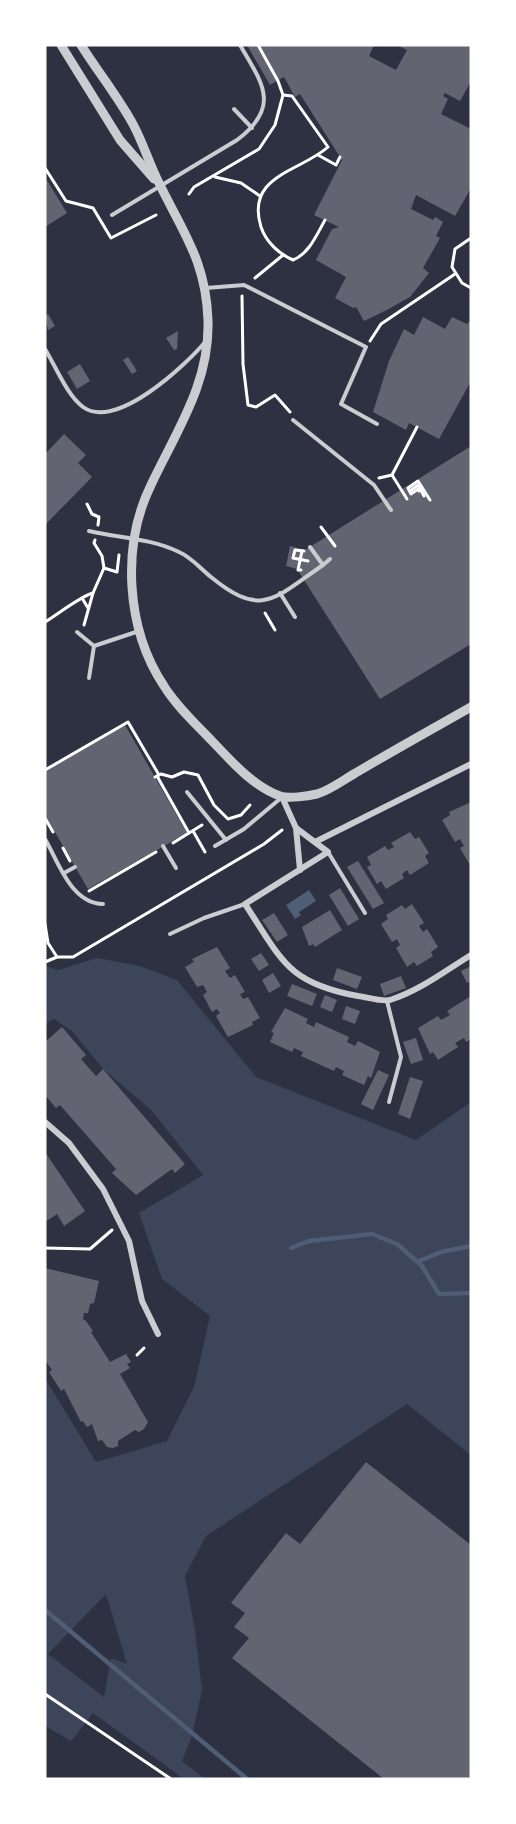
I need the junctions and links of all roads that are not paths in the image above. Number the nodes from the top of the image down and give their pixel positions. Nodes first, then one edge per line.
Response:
1 (61, 45) edge
2 (81, 45) edge
3 (240, 45) edge
4 (234, 109) dead end
5 (252, 128) junction
6 (160, 185) junction
7 (112, 215) dead end
8 (205, 288) junction
9 (208, 338) junction
10 (45, 349) edge
11 (293, 420) road end
12 (377, 424) dead end
13 (391, 510) dead end
14 (89, 531) dead end
15 (135, 539) junction
16 (310, 547) dead end
17 (330, 560) dead end
18 (323, 565) junction
19 (280, 593) junction
20 (295, 617) dead end
21 (140, 631) junction
22 (77, 632) dead end
23 (94, 646) junction
24 (89, 678) dead end
25 (471, 707) edge
26 (471, 764) edge
27 (187, 792) dead end
28 (282, 797) junction
29 (296, 828) junction
30 (45, 839) edge
31 (226, 840) junction
32 (317, 841) junction
33 (215, 846) dead end
34 (163, 847) road end
35 (328, 852) junction
36 (74, 867) road end
37 (176, 868) dead end
38 (300, 870) junction
39 (64, 873) junction
40 (103, 904) dead end
41 (245, 904) junction
42 (365, 913) dead end
43 (170, 934) dead end
44 (471, 955) edge
45 (387, 1001) junction
46 (388, 1102) dead end
47 (45, 1122) edge
48 (158, 1334) dead end

1 - 6 street
2 - 6 street
3 - 5 lane
4 - 5 lane
5 - 6 lane
6 - 7 lane
6 - 8 street
8 - 9 street
8 - 12 lane
9 - 10 lane
9 - 15 street
11 - 13 lane
14 - 15 lane
15 - 19 lane
15 - 21 street
16 - 18 lane
17 - 18 lane
18 - 19 lane
19 - 20 lane
21 - 23 lane
21 - 28 street
22 - 23 lane
23 - 24 lane
25 - 28 street
26 - 32 street
27 - 31 lane
28 - 29 street
28 - 31 lane
29 - 32 street
29 - 38 street
30 - 39 lane
31 - 33 lane
32 - 35 street
34 - 37 lane
35 - 38 street
35 - 42 lane
36 - 39 lane
38 - 41 street
39 - 40 lane
41 - 43 lane
41 - 45 street
44 - 45 street
45 - 46 lane
47 - 48 street

